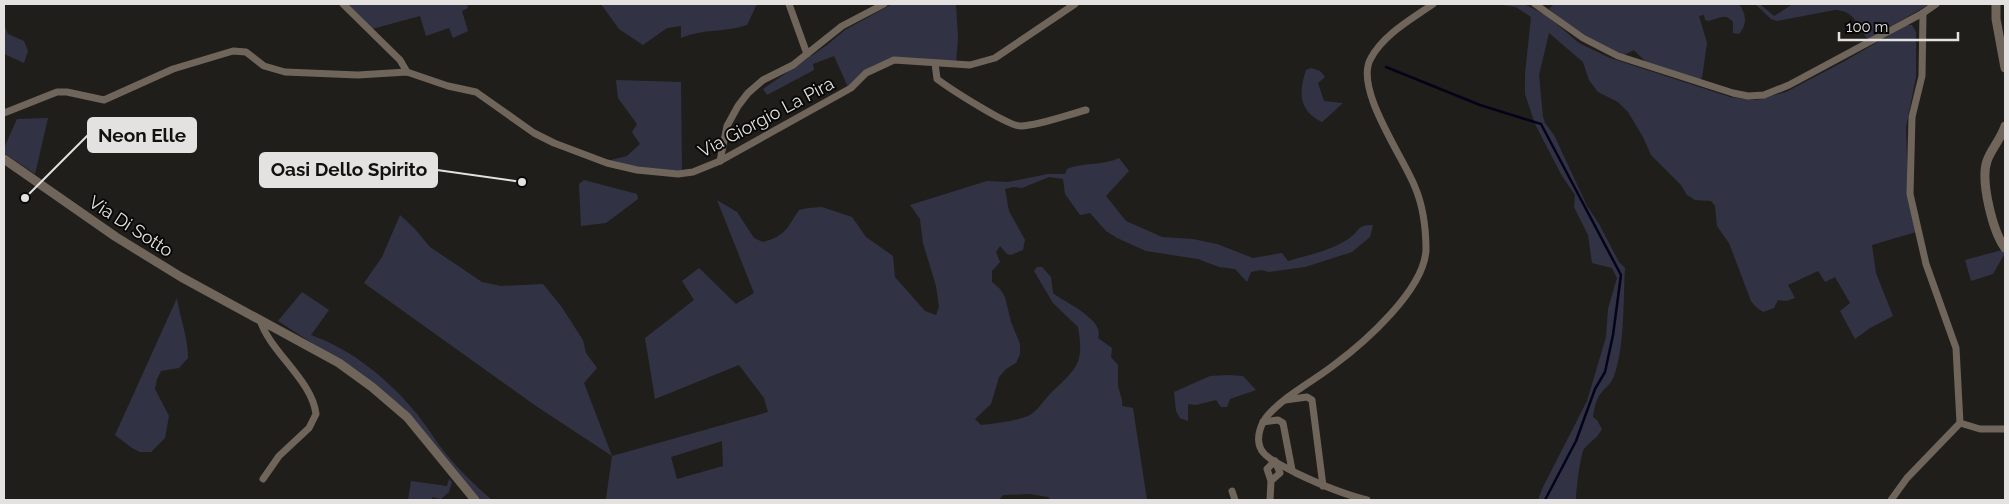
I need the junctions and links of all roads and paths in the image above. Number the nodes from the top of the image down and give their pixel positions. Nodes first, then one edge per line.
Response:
1 (343, 4) edge
2 (789, 4) edge
3 (884, 4) edge
4 (1075, 4) edge
5 (1434, 4) edge
6 (1535, 4) edge
7 (1936, 4) edge
8 (1996, 4) edge
9 (1923, 14) junction
10 (807, 54) junction
11 (935, 64) junction
12 (2005, 68) edge
13 (407, 72) junction
14 (1086, 110) dead end
15 (4, 113) edge
16 (2005, 126) edge
17 (4, 159) edge
18 (720, 161) junction
19 (2005, 248) edge
20 (260, 320) junction
21 (1285, 400) junction
22 (1263, 422) junction
23 (1960, 423) junction
24 (2005, 429) edge
25 (1275, 460) junction
26 (1292, 470) junction
27 (263, 479) dead end
28 (1323, 486) junction
29 (1232, 491) dead end
30 (475, 500) edge
31 (1235, 500) edge
32 (1270, 500) edge
33 (1367, 500) edge
34 (1890, 500) edge

1 - 13 street
2 - 10 street
3 - 10 street
4 - 11 street, Via Giorgio La Pira
5 - 21 street
6 - 9 street
7 - 9 street
8 - 12 street
9 - 23 street
10 - 18 street
11 - 14 street
11 - 18 street, Via Giorgio La Pira
13 - 15 street
13 - 18 street, Via Giorgio La Pira
16 - 19 street
17 - 20 street, Via Di Sotto
20 - 27 street
20 - 30 street, Via Di Sotto
21 - 22 street
21 - 28 street
22 - 25 street
22 - 26 street
23 - 24 street
23 - 34 street
25 - 26 street
25 - 32 street
26 - 28 street
28 - 33 street
29 - 31 street

